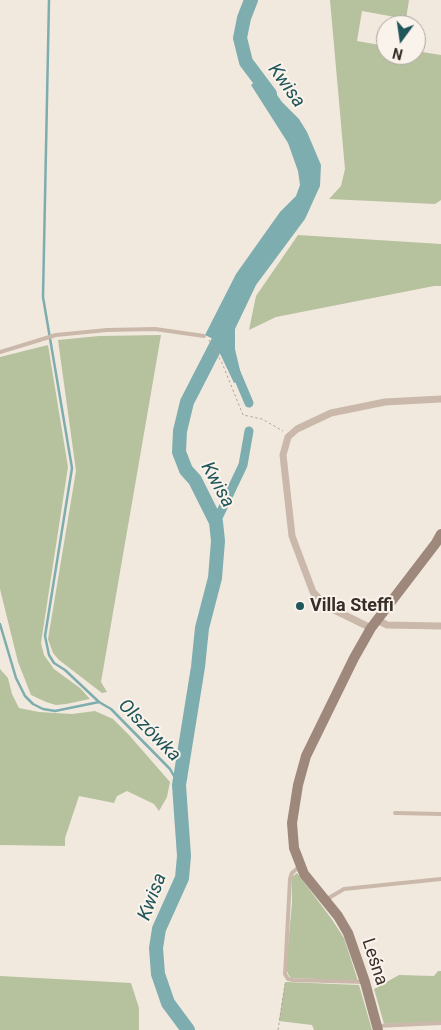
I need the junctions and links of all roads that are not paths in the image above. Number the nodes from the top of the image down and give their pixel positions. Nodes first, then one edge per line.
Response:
1 (204, 336) road end
2 (0, 352) edge
3 (441, 399) edge
4 (441, 534) edge
5 (374, 624) junction
6 (441, 626) edge
7 (395, 813) dead end
8 (441, 814) edge
9 (300, 865) junction
10 (441, 879) edge
11 (328, 904) junction
12 (365, 982) junction
13 (441, 1023) edge
14 (378, 1028) edge

1 - 2 lane
3 - 5 street
4 - 5 main road, Leśna
5 - 6 street
5 - 9 main road, Leśna
7 - 8 lane
9 - 11 main road, Leśna
9 - 12 lane
10 - 11 lane
11 - 12 main road, Leśna
12 - 14 main road, Leśna
13 - 14 lane

